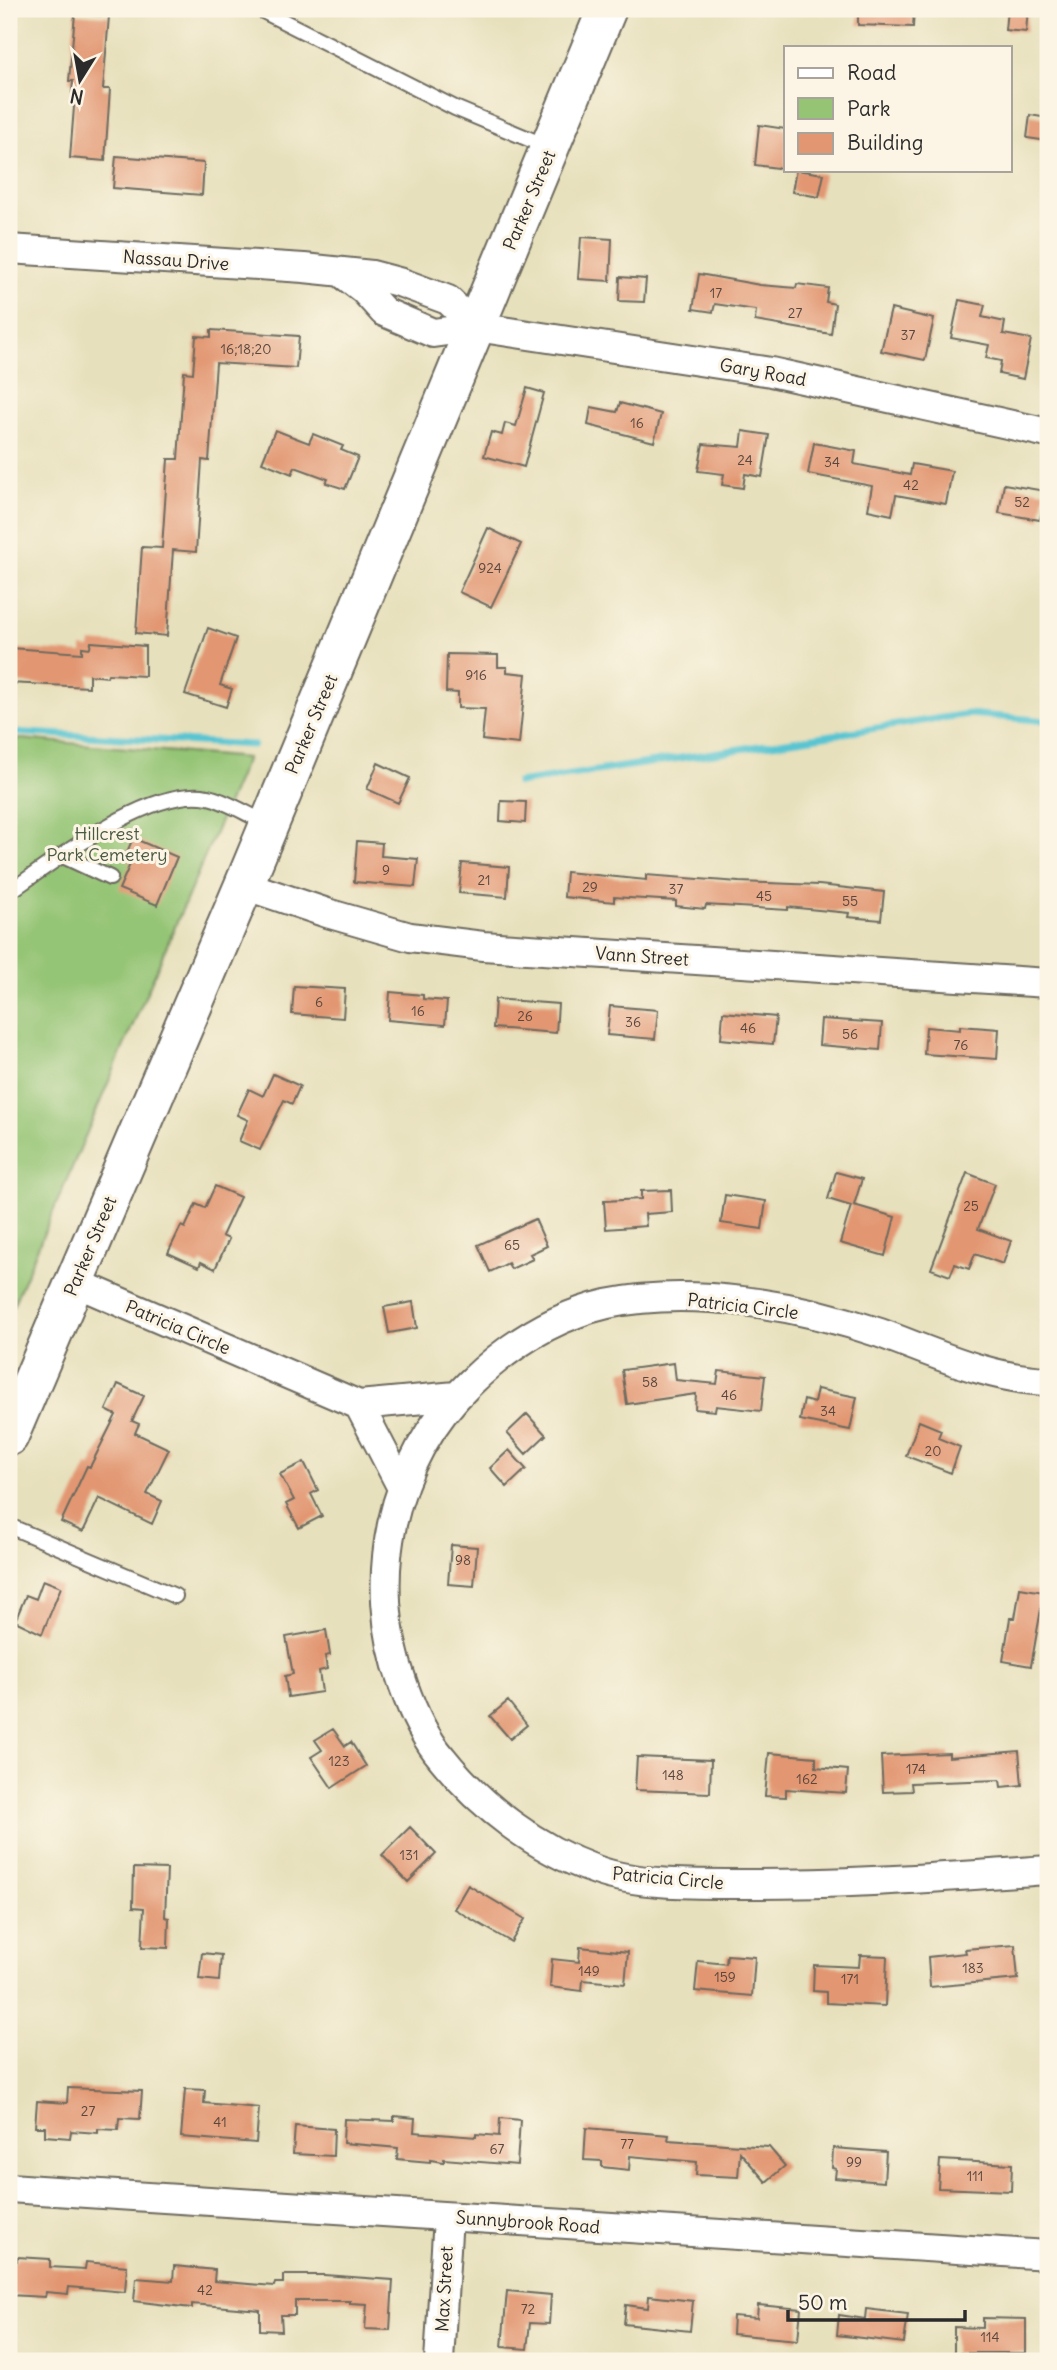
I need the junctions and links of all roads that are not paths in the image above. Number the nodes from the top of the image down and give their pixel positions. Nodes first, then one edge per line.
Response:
1 (259, 9) edge
2 (607, 9) edge
3 (551, 148) junction
4 (9, 249) edge
5 (476, 327) junction
6 (1048, 433) edge
7 (269, 824) junction
8 (63, 856) junction
9 (110, 878) dead end
10 (244, 885) junction
11 (9, 892) edge
12 (1048, 983) edge
13 (74, 1282) junction
14 (1048, 1381) edge
15 (456, 1396) junction
16 (359, 1405) junction
17 (9, 1436) edge
18 (402, 1488) junction
19 (9, 1526) edge
20 (174, 1596) dead end
21 (1048, 1870) edge
22 (9, 2188) edge
23 (448, 2217) junction
24 (1048, 2255) edge
25 (439, 2361) edge

1 - 3 lane
2 - 3 main road, Parker Street
3 - 5 main road, Parker Street
4 - 5 street, Nassau Drive
5 - 6 street, Gary Road
5 - 7 main road, Parker Street
7 - 8 lane
7 - 10 main road, Parker Street
8 - 9 lane
8 - 11 lane
10 - 12 street, Vann Street
10 - 13 main road, Parker Street
13 - 16 street, Patricia Circle
13 - 17 main road, Parker Street
14 - 15 street, Patricia Circle
15 - 16 street, Patricia Circle
15 - 18 street, Patricia Circle
16 - 18 street
18 - 21 street, Patricia Circle
19 - 20 lane
22 - 23 street, Sunnybrook Road
23 - 24 street, Sunnybrook Road
23 - 25 street, Max Street

